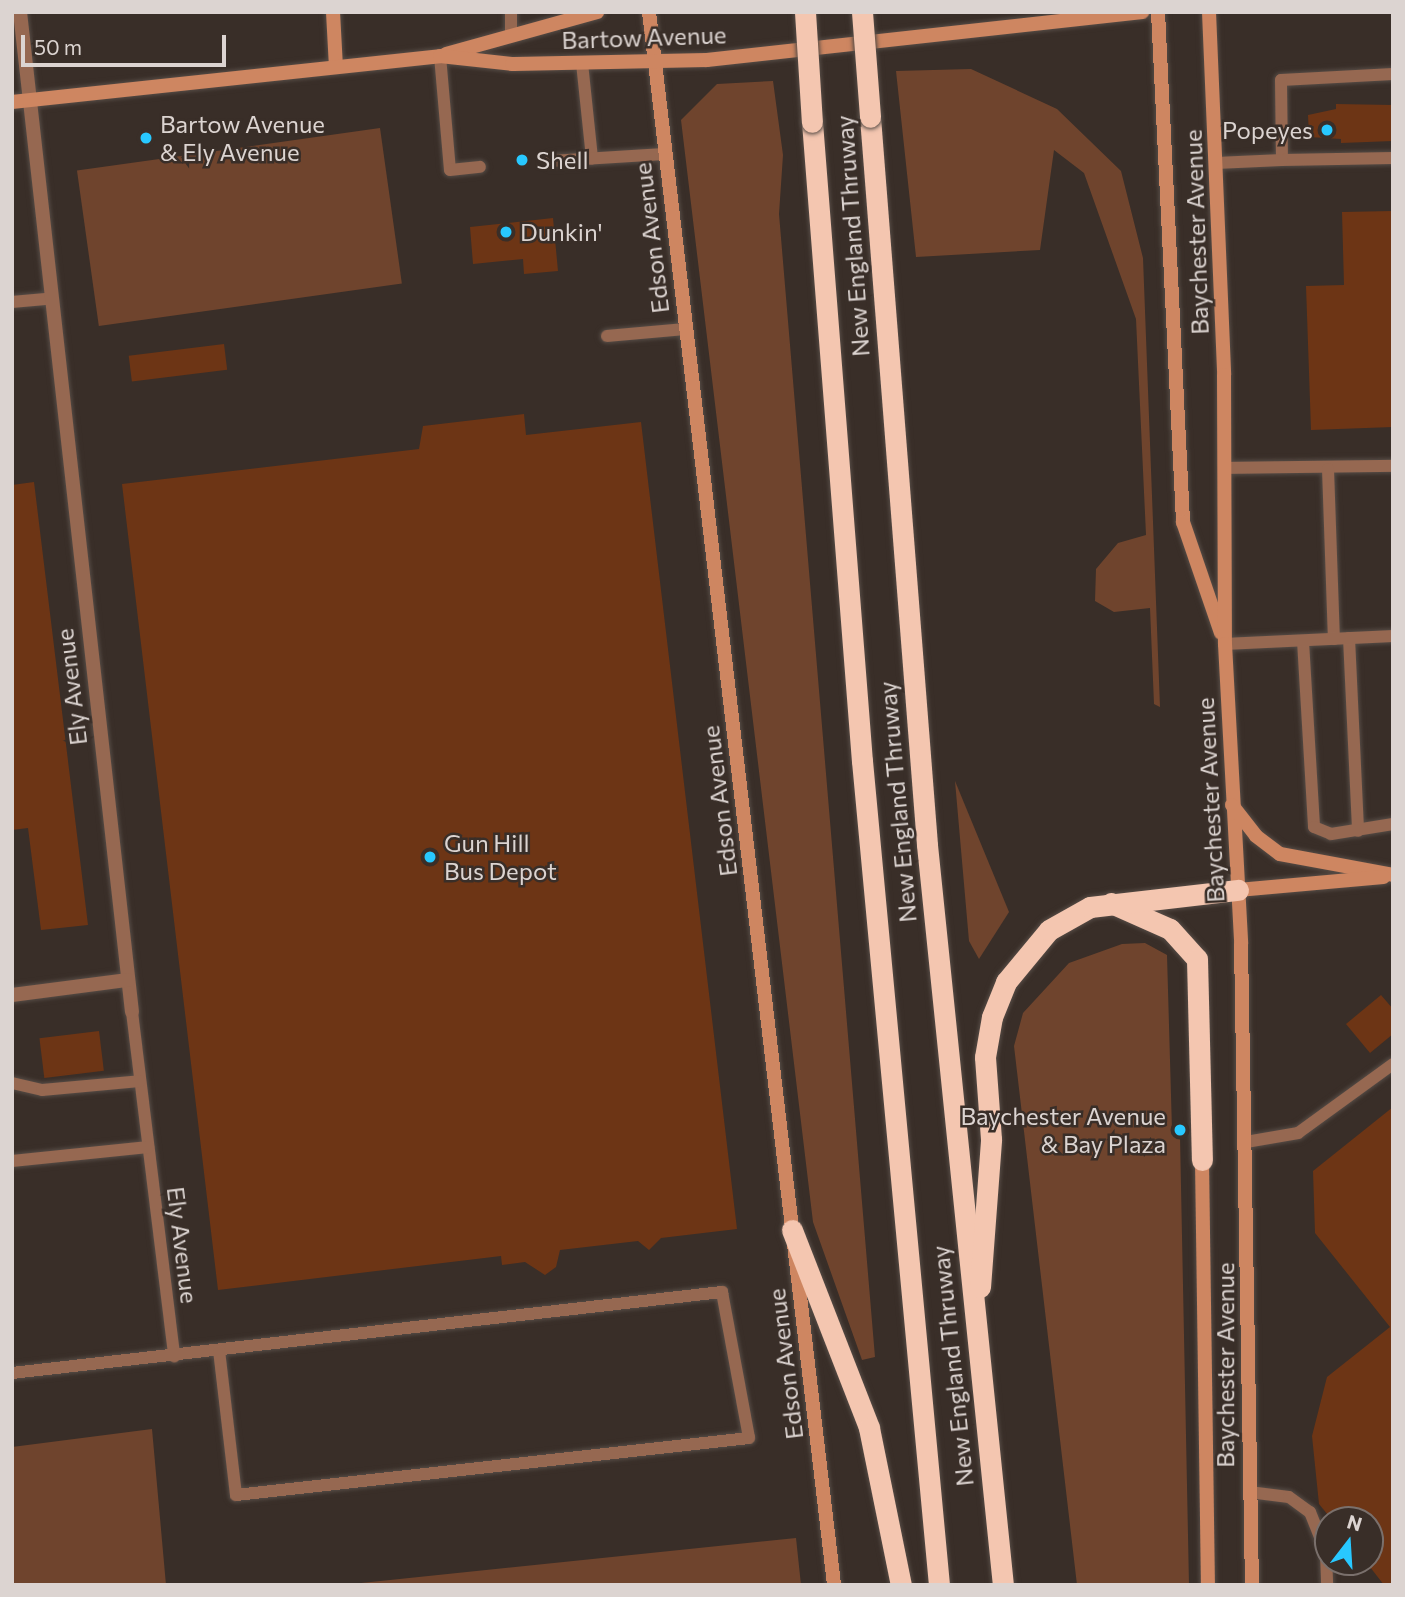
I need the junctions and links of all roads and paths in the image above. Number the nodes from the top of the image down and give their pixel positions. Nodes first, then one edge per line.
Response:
1 (20, 12) edge
2 (333, 12) edge
3 (510, 12) edge
4 (595, 12) edge
5 (649, 12) edge
6 (806, 12) edge
7 (862, 12) edge
8 (1142, 12) edge
9 (1158, 12) edge
10 (1209, 12) edge
11 (511, 33) junction
12 (440, 56) junction
13 (654, 61) junction
14 (582, 63) junction
15 (336, 67) junction
16 (1393, 74) edge
17 (28, 100) junction
18 (12, 102) edge
19 (664, 154) junction
20 (1393, 158) edge
21 (593, 159) junction
22 (1282, 160) junction
23 (551, 161) dead end
24 (1216, 163) junction
25 (480, 167) dead end
26 (48, 299) junction
27 (12, 302) edge
28 (685, 329) junction
29 (607, 336) dead end
30 (1393, 466) edge
31 (1224, 468) junction
32 (1328, 468) junction
33 (1393, 636) edge
34 (1349, 638) junction
35 (1335, 639) junction
36 (1303, 641) junction
37 (1225, 644) junction
38 (1232, 805) junction
39 (1393, 824) edge
40 (1358, 831) junction
41 (1393, 875) edge
42 (1238, 890) junction
43 (1106, 901) junction
44 (128, 980) junction
45 (12, 995) edge
46 (132, 1012) joint
47 (1393, 1064) edge
48 (140, 1081) junction
49 (12, 1083) edge
50 (1246, 1142) junction
51 (148, 1147) junction
52 (1202, 1160) joint
53 (12, 1161) edge
54 (792, 1230) junction
55 (975, 1342) junction
56 (219, 1351) junction
57 (174, 1356) junction
58 (12, 1373) edge
59 (1249, 1492) junction
60 (834, 1585) edge
61 (901, 1585) edge
62 (939, 1585) edge
63 (1003, 1585) edge
64 (1208, 1585) edge
65 (1252, 1585) edge
66 (1327, 1585) edge

1 - 17 street, Ely Avenue
2 - 15 main road
3 - 11 lane
4 - 11 main road, Bartow Avenue
5 - 13 main road, Edson Avenue
6 - 62 highway, New England Thruway, bridge
7 - 55 highway, New England Thruway, bridge
8 - 13 main road, Bartow Avenue
9 - 37 main road
10 - 24 main road, Baychester Avenue
11 - 12 main road, Bartow Avenue
12 - 14 main road, Bartow Avenue
12 - 15 main road, Bartow Avenue
12 - 25 lane
13 - 14 main road, Bartow Avenue
13 - 19 main road, Edson Avenue
14 - 21 lane
15 - 17 main road, Bartow Avenue
16 - 22 lane
17 - 18 main road, Bartow Avenue
17 - 26 street, Ely Avenue
19 - 21 lane
19 - 28 main road, Edson Avenue
20 - 22 lane
21 - 23 lane
22 - 24 lane
24 - 31 main road, Baychester Avenue
26 - 27 lane
26 - 44 street, Ely Avenue
28 - 29 lane
28 - 54 main road, Edson Avenue
30 - 32 lane
31 - 32 lane
31 - 37 main road, Baychester Avenue
32 - 35 lane
33 - 34 lane
34 - 35 lane
34 - 40 lane
35 - 36 lane
36 - 37 lane
36 - 40 lane
37 - 38 main road, Baychester Avenue
38 - 41 main road
38 - 42 main road, Baychester Avenue
39 - 40 lane
41 - 42 main road
42 - 43 highway
42 - 50 main road, Baychester Avenue
43 - 52 highway
43 - 55 highway
44 - 45 street
44 - 46 street, Ely Avenue
46 - 48 lane, Ely Avenue
47 - 50 lane
48 - 49 lane
48 - 51 lane, Ely Avenue
50 - 59 main road, Baychester Avenue
51 - 53 lane
51 - 57 lane, Ely Avenue
52 - 64 main road, Baychester Avenue
54 - 60 main road, Edson Avenue
54 - 61 highway
55 - 63 highway, New England Thruway
56 - 56 lane
56 - 57 lane
57 - 58 lane
59 - 65 main road, Baychester Avenue
59 - 66 lane

